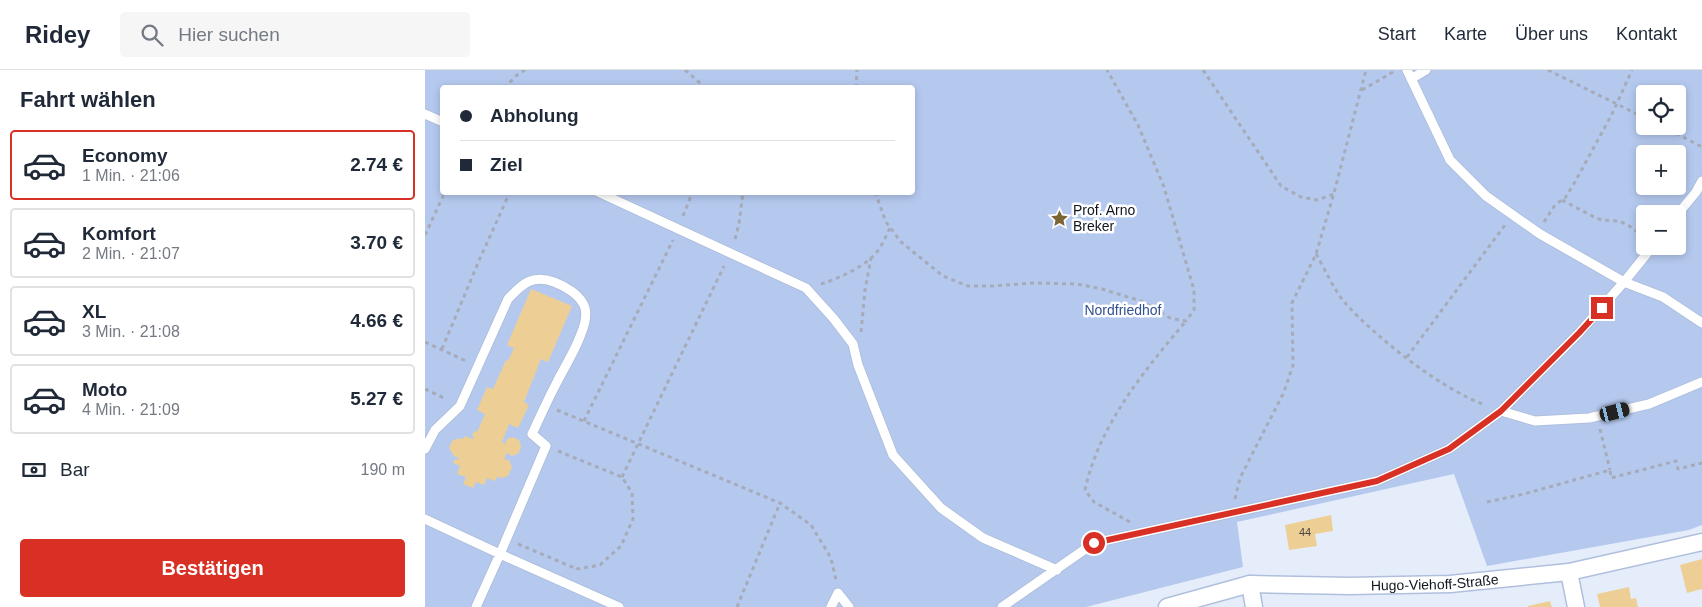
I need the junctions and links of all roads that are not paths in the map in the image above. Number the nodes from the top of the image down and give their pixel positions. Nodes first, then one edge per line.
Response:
1 (1426, 70) edge
2 (1409, 74) edge
3 (425, 114) edge
4 (440, 121) edge
5 (1702, 181) edge
6 (604, 195) edge
7 (1685, 205) edge
8 (1646, 255) edge
9 (1624, 282) junction
10 (1702, 322) edge
11 (1702, 382) edge
12 (1501, 411) junction
13 (425, 449) edge
14 (425, 519) edge
15 (1702, 542) edge
16 (500, 554) junction
17 (1057, 570) junction
18 (1569, 572) junction
19 (1250, 584) junction
20 (476, 607) edge
21 (619, 607) edge
22 (831, 607) edge
23 (849, 607) edge
24 (1002, 607) edge
25 (1167, 607) edge
26 (1254, 607) edge
27 (1576, 607) edge

1 - 2 lane
2 - 9 lane
3 - 4 lane
5 - 7 lane
6 - 17 lane
8 - 9 lane
9 - 10 lane
9 - 12 lane
11 - 12 lane
12 - 17 lane
13 - 16 lane
14 - 16 lane
15 - 18 street, Hugo-Viehoff-Straße
16 - 20 lane
16 - 21 lane
17 - 24 lane
18 - 19 street, Hugo-Viehoff-Straße
18 - 27 street
19 - 25 street, Hugo-Viehoff-Straße
19 - 26 street
22 - 23 lane

